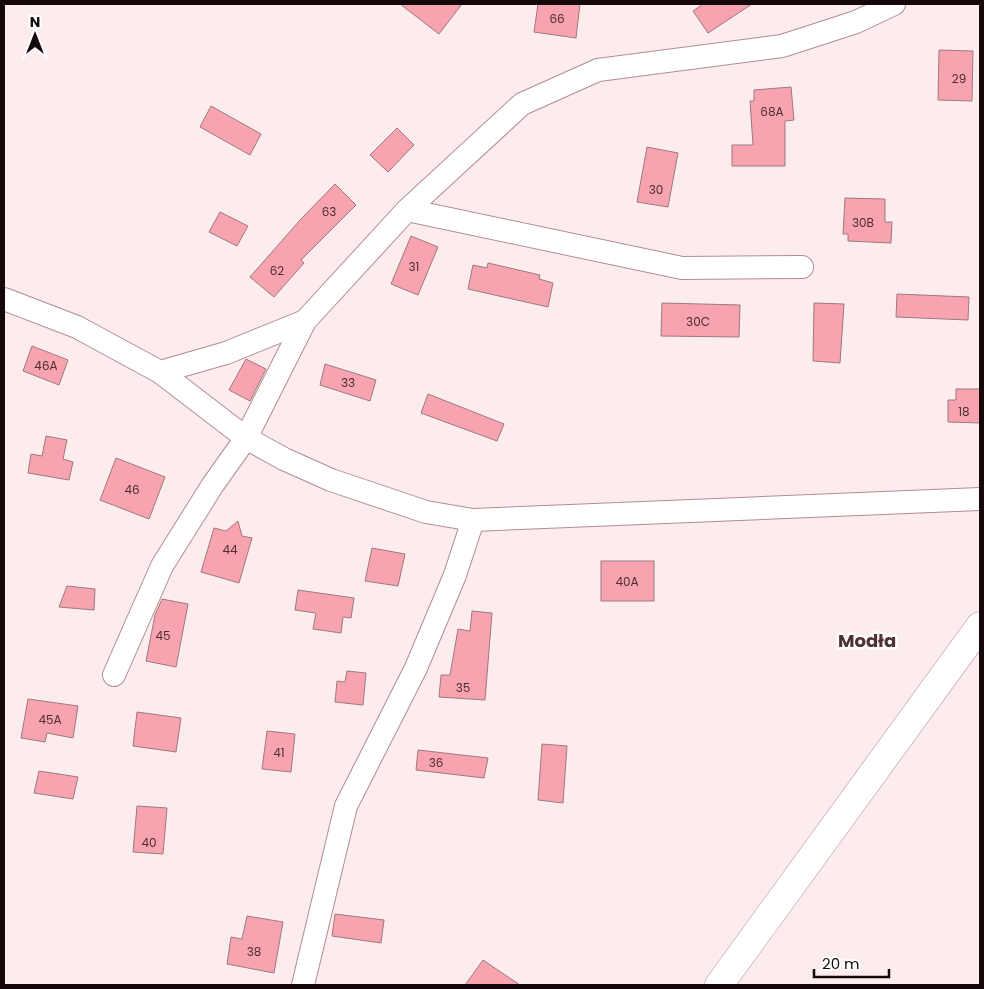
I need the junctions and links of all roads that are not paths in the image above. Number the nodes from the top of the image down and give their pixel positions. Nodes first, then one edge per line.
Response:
1 (894, 4) edge
2 (407, 210) junction
3 (802, 267) dead end
4 (4, 299) edge
5 (305, 321) junction
6 (160, 372) junction
7 (246, 438) junction
8 (980, 498) edge
9 (474, 520) junction
10 (980, 626) edge
11 (114, 675) dead end
12 (303, 985) edge
13 (719, 985) edge

1 - 2 street
2 - 3 street
2 - 5 street
4 - 6 street
5 - 6 street
5 - 7 street
6 - 7 street
7 - 9 street
7 - 11 street
8 - 9 street
9 - 12 street
10 - 13 main road

